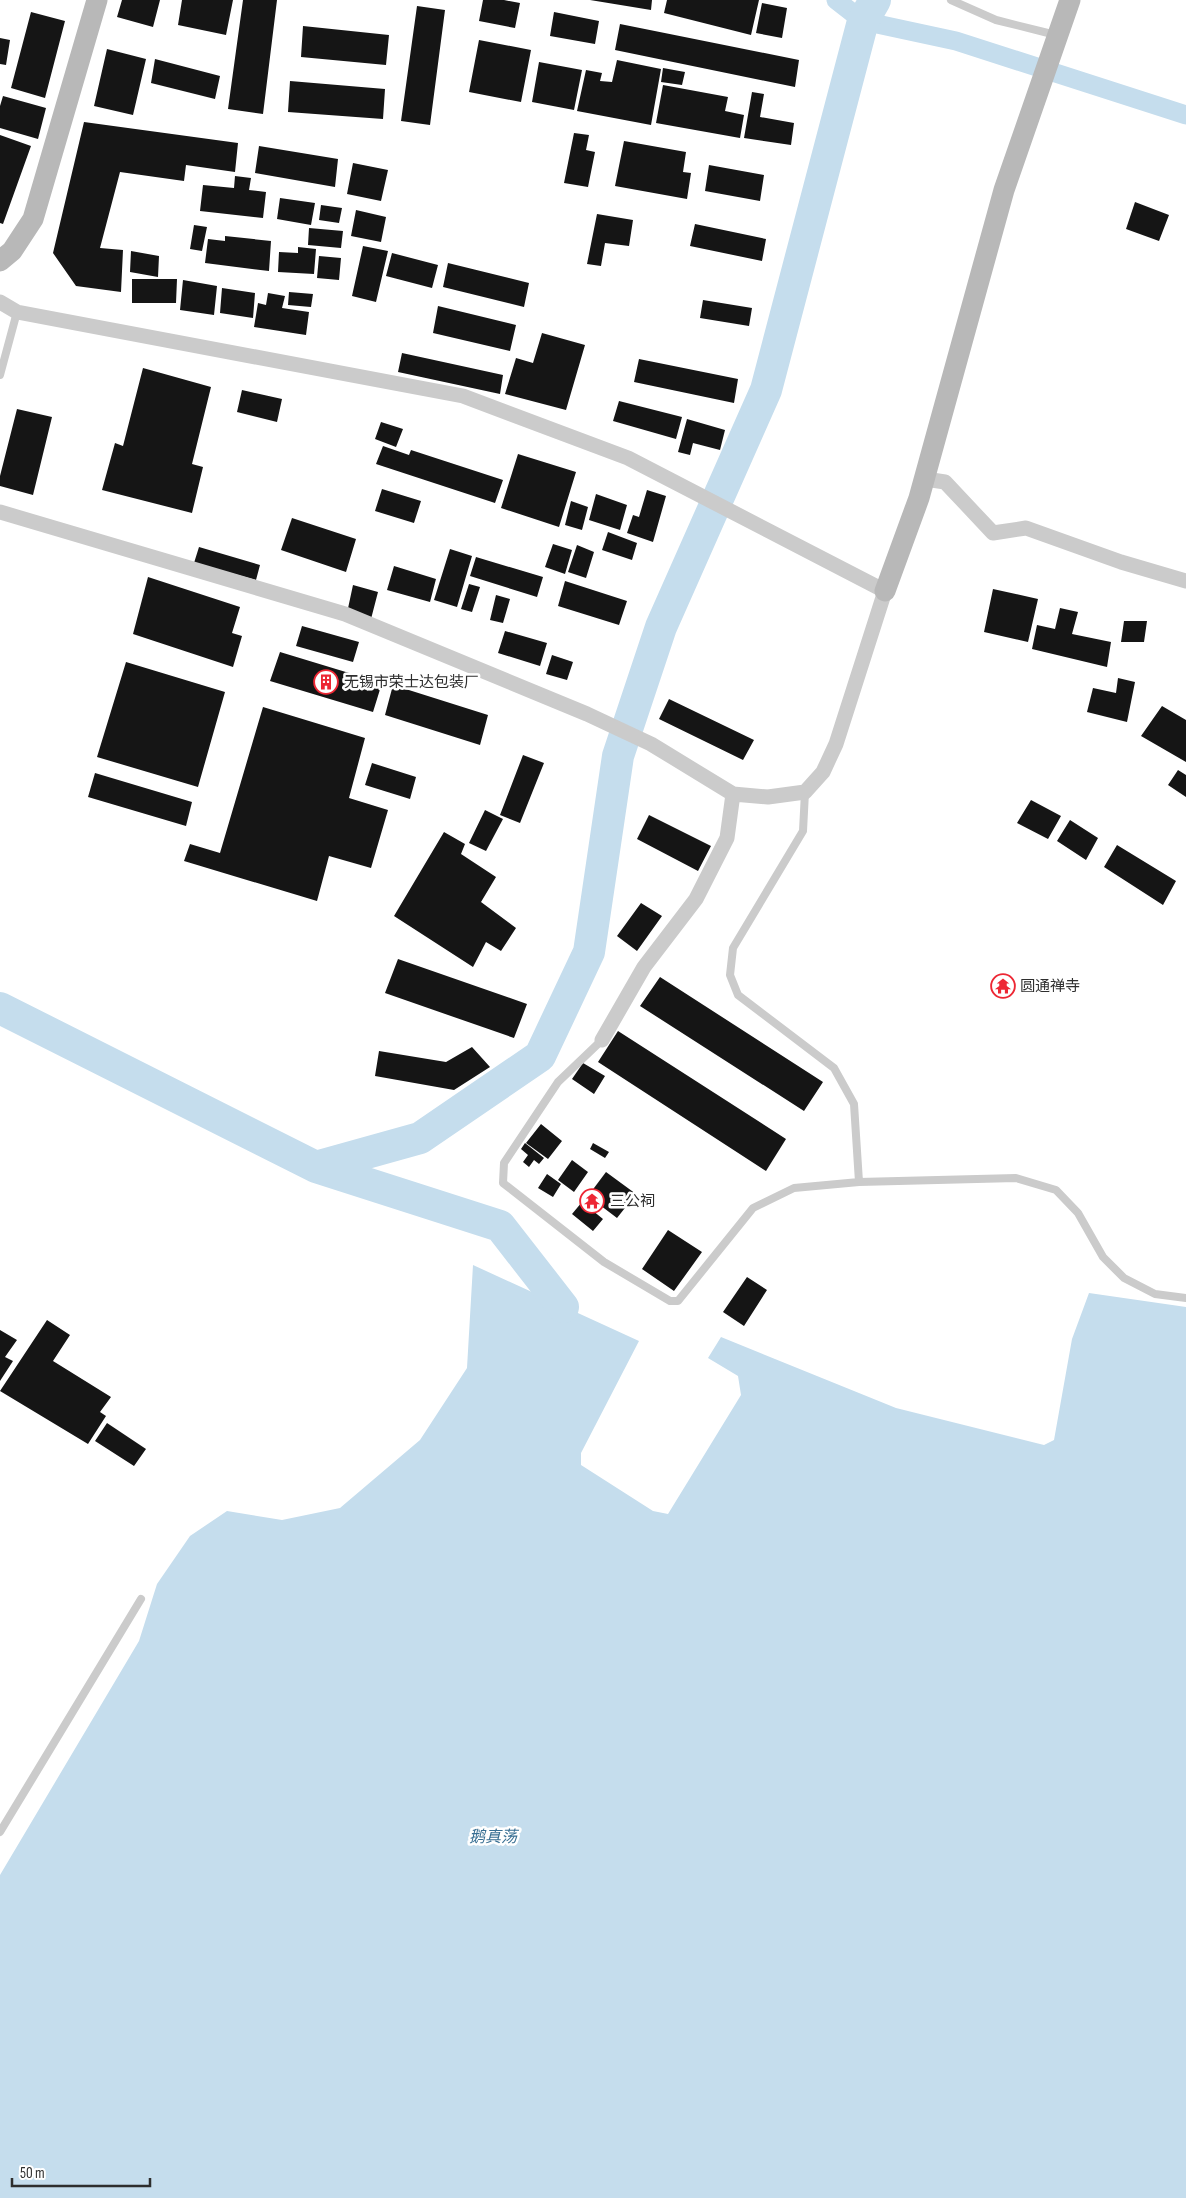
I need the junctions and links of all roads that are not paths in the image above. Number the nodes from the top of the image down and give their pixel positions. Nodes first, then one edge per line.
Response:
1 (97, 0) edge
2 (951, 0) edge
3 (1070, 0) edge
4 (1058, 35) junction
5 (0, 261) edge
6 (0, 302) edge
7 (16, 312) junction
8 (0, 375) edge
9 (924, 479) junction
10 (0, 512) edge
11 (1186, 581) edge
12 (885, 591) junction
13 (805, 792) junction
14 (733, 794) junction
15 (602, 1040) joint
16 (859, 1182) junction
17 (1186, 1298) edge
18 (141, 1599) dead end
19 (0, 1832) edge

1 - 5 street
2 - 4 lane
3 - 4 street
4 - 9 street
6 - 7 street
7 - 8 lane
7 - 12 street
9 - 11 street
9 - 12 street
10 - 14 street
12 - 13 street
13 - 14 street
13 - 16 lane
14 - 15 street
15 - 16 lane
16 - 17 lane
18 - 19 lane

